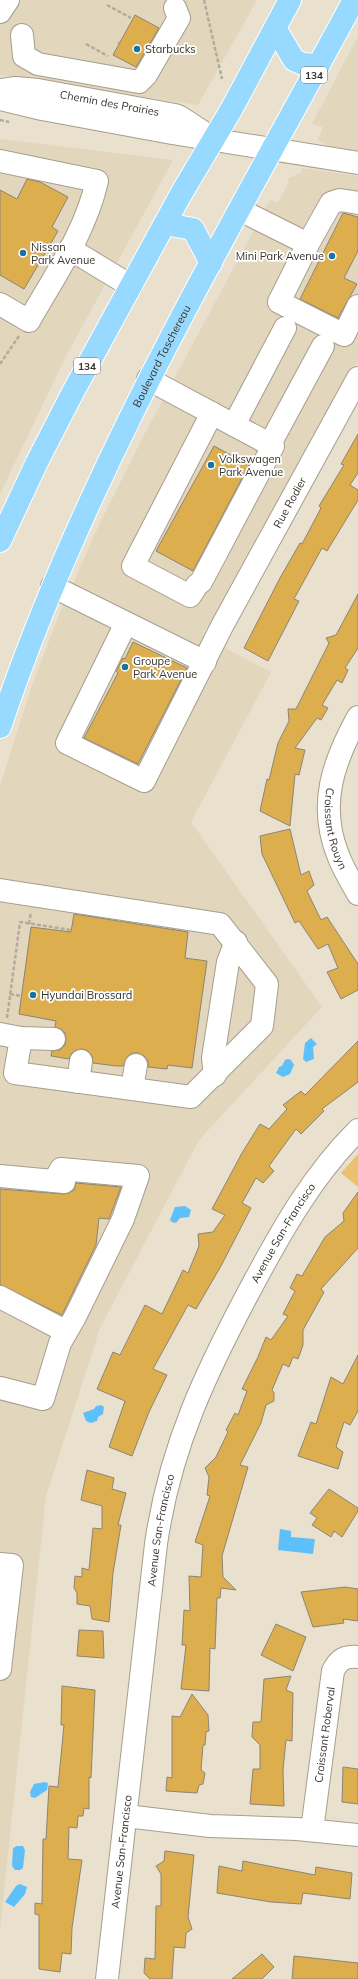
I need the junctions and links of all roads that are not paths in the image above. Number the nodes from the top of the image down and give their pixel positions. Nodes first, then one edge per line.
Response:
1 (290, 0) edge
2 (354, 0) edge
3 (175, 8) dead end
4 (275, 28) junction
5 (22, 35) dead end
6 (319, 65) junction
7 (0, 90) edge
8 (0, 99) edge
9 (213, 139) junction
10 (273, 149) junction
11 (0, 161) edge
12 (358, 163) edge
13 (358, 203) edge
14 (240, 210) junction
15 (165, 224) junction
16 (308, 244) junction
17 (70, 249) junction
18 (211, 263) junction
19 (131, 286) junction
20 (0, 304) edge
21 (358, 306) edge
22 (285, 328) dead end
23 (323, 346) dead end
24 (358, 378) edge
25 (148, 379) junction
26 (212, 413) junction
27 (234, 425) junction
28 (270, 444) junction
29 (5, 517) edge
30 (0, 541) edge
31 (52, 586) junction
32 (126, 623) junction
33 (205, 662) junction
34 (358, 717) edge
35 (0, 727) edge
36 (0, 890) edge
37 (358, 894) edge
38 (236, 942) junction
39 (9, 1032) edge
40 (54, 1039) dead end
41 (81, 1061) dead end
42 (136, 1065) dead end
43 (215, 1075) junction
44 (78, 1082) junction
45 (132, 1088) junction
46 (358, 1130) edge
47 (0, 1176) edge
48 (0, 1297) edge
49 (65, 1331) junction
50 (0, 1388) edge
51 (0, 1564) edge
52 (358, 1657) edge
53 (0, 1669) edge
54 (126, 1816) junction
55 (312, 1830) junction
56 (358, 1836) edge
57 (107, 1979) edge

1 - 4 main road, 134
2 - 6 main road, Boulevard Taschereau / 134
3 - 5 street
4 - 6 main road
4 - 9 main road, 134
6 - 10 main road, Boulevard Taschereau / 134
7 - 9 street, Chemin des Prairies
8 - 9 street, Chemin des Prairies
9 - 10 street, Chemin des Prairies
9 - 15 main road, 134
10 - 12 street, Chemin des Prairies
10 - 14 main road, Boulevard Taschereau / 134
11 - 17 street
13 - 16 street
14 - 16 street
14 - 18 main road, Boulevard Taschereau / 134
15 - 18 main road
15 - 19 main road, 134
16 - 21 street
17 - 19 street
17 - 20 street
18 - 25 main road, Boulevard Taschereau / 134
19 - 29 main road, 134
22 - 27 street
23 - 28 street
24 - 33 street, Rue Rodier
25 - 26 street
25 - 31 main road, Boulevard Taschereau / 134
26 - 27 street
26 - 28 street
27 - 28 street
29 - 30 main road, 134
31 - 32 street
31 - 35 main road, Boulevard Taschereau / 134
32 - 33 street
32 - 33 street, Rue Rodier
34 - 37 street, Croissant Rouyn
36 - 38 street
38 - 43 street
38 - 43 street
39 - 40 street
39 - 44 street
41 - 44 street
42 - 45 street
43 - 45 street
44 - 45 street
46 - 54 street, Avenue San-Francisco
47 - 49 street
48 - 49 street
49 - 50 street
51 - 53 street
52 - 55 street, Croissant Roberval
54 - 55 street
54 - 57 street, Avenue San-Francisco
55 - 56 street

